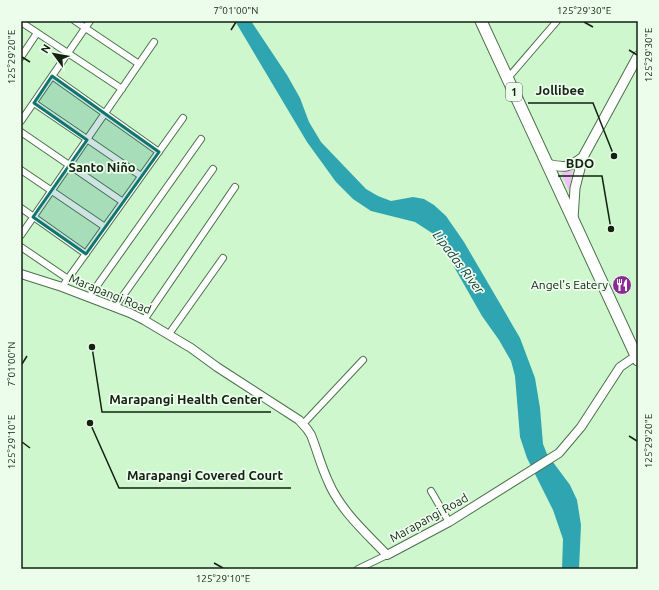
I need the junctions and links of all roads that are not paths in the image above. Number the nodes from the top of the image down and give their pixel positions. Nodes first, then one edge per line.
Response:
1 (75, 21) edge
2 (90, 21) edge
3 (481, 21) edge
4 (557, 21) edge
5 (21, 22) edge
6 (85, 28) junction
7 (37, 33) junction
8 (154, 42) dead end
9 (68, 53) junction
10 (638, 56) edge
11 (21, 57) edge
12 (139, 64) junction
13 (52, 76) junction
14 (508, 78) junction
15 (122, 89) junction
16 (34, 103) junction
17 (105, 114) junction
18 (183, 118) dead end
19 (21, 121) edge
20 (21, 132) edge
21 (201, 139) dead end
22 (88, 140) junction
23 (159, 152) junction
24 (584, 157) junction
25 (547, 164) junction
26 (70, 165) junction
27 (213, 169) dead end
28 (21, 170) edge
29 (141, 176) junction
30 (235, 187) dead end
31 (52, 191) junction
32 (123, 202) junction
33 (21, 208) edge
34 (33, 217) junction
35 (574, 220) junction
36 (105, 227) junction
37 (21, 235) edge
38 (21, 247) edge
39 (86, 254) junction
40 (223, 258) dead end
41 (21, 274) edge
42 (68, 279) junction
43 (62, 287) junction
44 (89, 297) junction
45 (115, 308) junction
46 (144, 320) junction
47 (169, 334) junction
48 (637, 358) edge
49 (363, 360) dead end
50 (303, 424) junction
51 (431, 492) dead end
52 (449, 522) junction
53 (387, 555) junction
54 (358, 569) edge

1 - 6 street
2 - 6 street
3 - 14 highway, 1
4 - 14 street
5 - 7 street
6 - 9 street
6 - 12 street
7 - 9 street
7 - 11 street
8 - 12 street
9 - 13 street
9 - 15 street
10 - 24 main road
12 - 15 street
13 - 16 street
13 - 17 street
14 - 25 highway, 1
15 - 17 street
16 - 19 street
16 - 22 street
17 - 22 street
17 - 23 street
18 - 23 street
20 - 26 street
21 - 44 street
22 - 26 street
22 - 29 street
23 - 29 street
24 - 25 main road
24 - 35 main road
25 - 35 highway, 1
26 - 31 street
26 - 32 street
27 - 45 street
28 - 31 street
29 - 32 street
30 - 46 street
31 - 34 street
31 - 36 street
32 - 36 street
33 - 34 street
34 - 37 street
34 - 39 street
35 - 48 highway, 1
36 - 39 street
38 - 42 street
39 - 42 street
40 - 47 street
41 - 43 street, Marapangi Road
42 - 43 street
43 - 44 street, Marapangi Road
44 - 45 street, Marapangi Road
45 - 46 street, Marapangi Road
46 - 47 street, Marapangi Road
47 - 50 street, Marapangi Road
48 - 52 street, Marapangi Road
49 - 50 street
50 - 53 street, Marapangi Road
51 - 52 street
52 - 53 street, Marapangi Road
53 - 54 street

